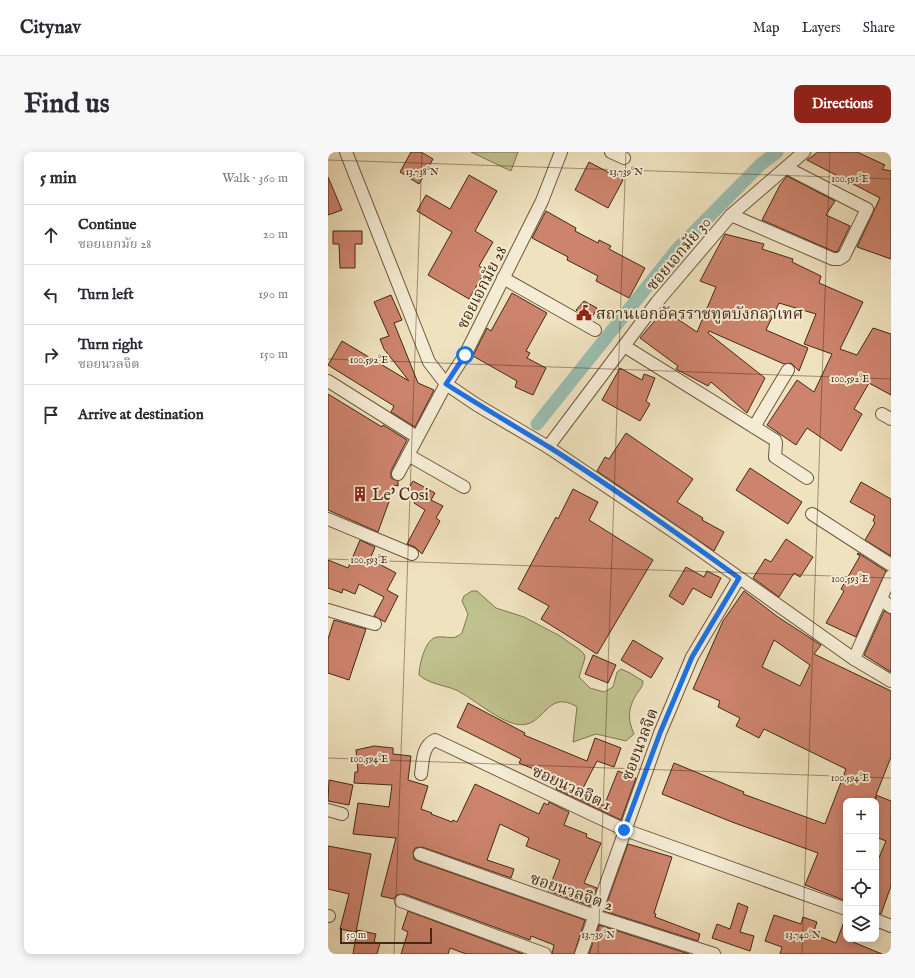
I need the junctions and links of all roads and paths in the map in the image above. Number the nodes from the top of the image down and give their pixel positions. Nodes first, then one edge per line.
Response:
1 (346, 152) edge
2 (561, 152) edge
3 (611, 152) edge
4 (804, 152) edge
5 (624, 158) dead end
6 (787, 168) junction
7 (731, 215) junction
8 (503, 278) junction
9 (595, 330) dead end
10 (624, 346) junction
11 (788, 370) dead end
12 (328, 381) edge
13 (446, 384) junction
14 (754, 426) junction
15 (417, 437) junction
16 (548, 447) junction
17 (408, 455) junction
18 (398, 474) dead end
19 (807, 478) dead end
20 (464, 487) dead end
21 (812, 514) dead end
22 (328, 519) edge
23 (412, 554) dead end
24 (891, 565) edge
25 (891, 576) edge
26 (739, 578) junction
27 (881, 599) junction
28 (891, 607) edge
29 (328, 610) edge
30 (375, 624) dead end
31 (854, 659) junction
32 (891, 681) edge
33 (421, 774) dead end
34 (328, 810) edge
35 (342, 814) dead end
36 (624, 830) junction
37 (420, 854) dead end
38 (402, 902) dead end
39 (843, 908) edge
40 (595, 916) junction
41 (879, 921) edge
42 (891, 926) edge
43 (546, 954) edge
44 (581, 954) edge
45 (714, 954) edge

1 - 13 street
2 - 8 street, ซอยเอกมัย 28
3 - 5 street
4 - 6 street, ซอยเอกมัย 30
6 - 7 street, ซอยเอกมัย 30
6 - 7 street
7 - 10 street, ซอยเอกมัย 30
8 - 9 street
8 - 13 street, ซอยเอกมัย 28
10 - 14 street
10 - 16 street, ซอยเอกมัย 30
11 - 14 street
12 - 15 street
13 - 15 street, ซอยเอกมัย 28
13 - 16 street
14 - 19 street
15 - 17 street, ซอยเอกมัย 28
16 - 26 street
17 - 18 street, ซอยเอกมัย 28
17 - 20 street
21 - 24 street
22 - 23 street
25 - 27 street
26 - 31 street
26 - 36 street, ซอยนวลจิต
27 - 28 street
27 - 31 street
29 - 30 street
31 - 32 street
33 - 36 street, ซอยนวลจิต 1
34 - 35 street
36 - 39 street, ซอยนวลจิต 1
36 - 40 street, ซอยนวลจิต
37 - 40 street, ซอยนวลจิต 2
38 - 43 street
40 - 44 street, ซอยนวลจิต
40 - 45 street, ซอยนวลจิต 2
41 - 42 street

